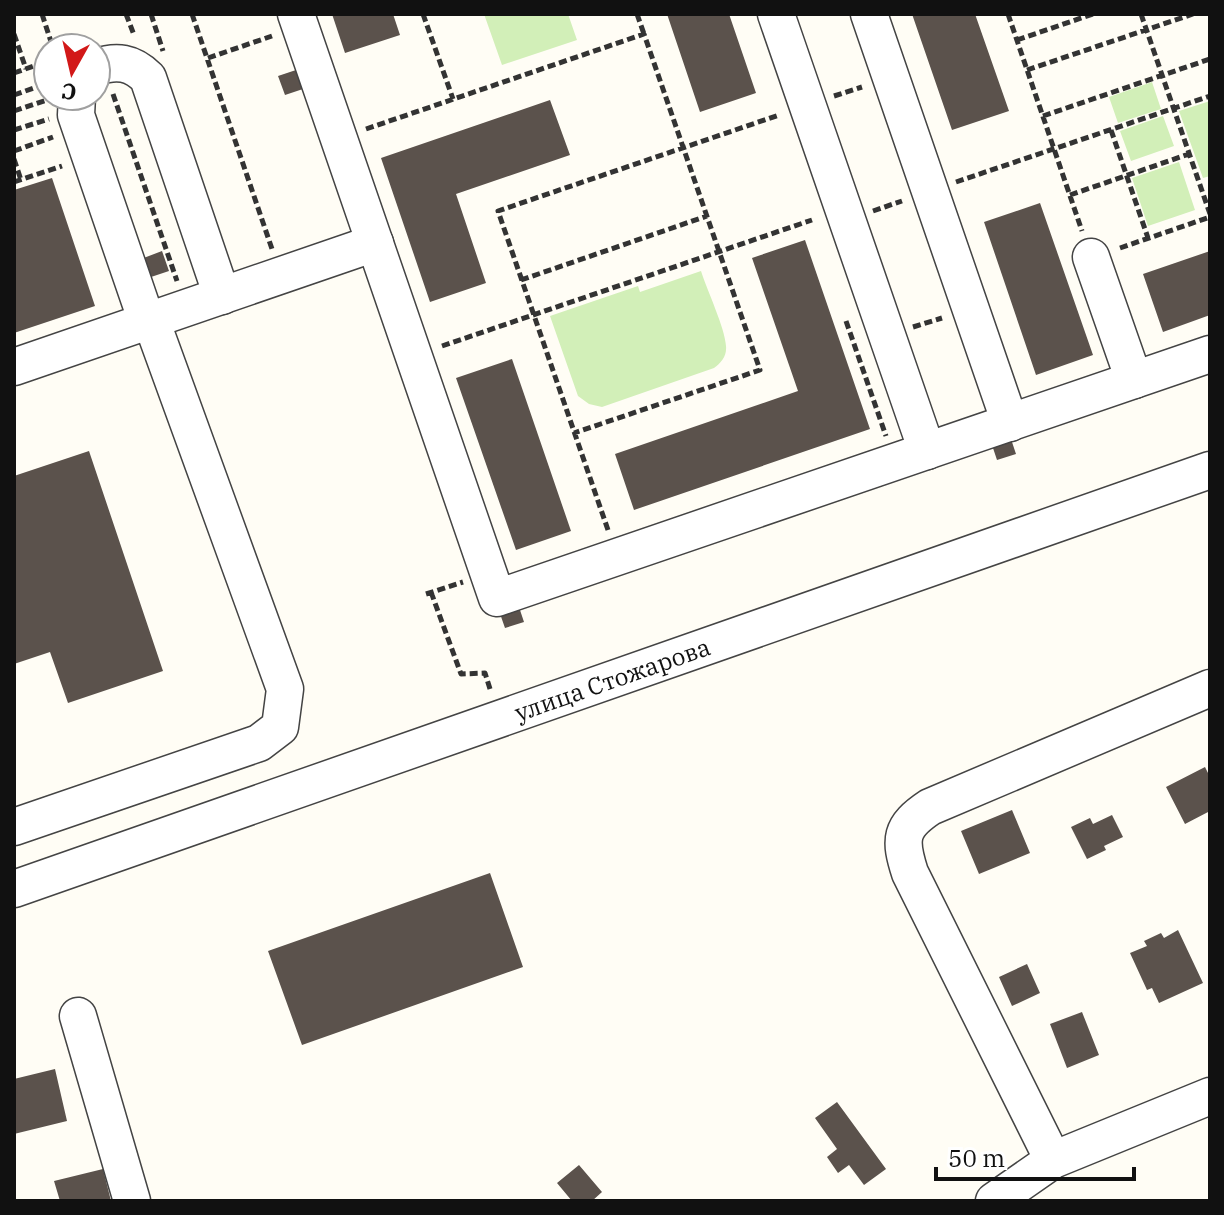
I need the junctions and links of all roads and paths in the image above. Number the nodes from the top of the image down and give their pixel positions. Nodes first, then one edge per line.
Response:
1 (192, 14) edge
2 (423, 14) edge
3 (637, 14) edge
4 (776, 14) edge
5 (869, 14) edge
6 (1008, 14) edge
7 (1093, 14) edge
8 (1141, 14) edge
9 (1193, 14) edge
10 (298, 20) edge
11 (1147, 30) junction
12 (14, 34) edge
13 (644, 34) junction
14 (1017, 40) junction
15 (208, 58) junction
16 (1210, 59) edge
17 (112, 64) edge
18 (32, 67) edge
19 (26, 69) junction
20 (1027, 71) junction
21 (14, 73) edge
22 (1162, 75) junction
23 (152, 89) junction
24 (112, 95) edge
25 (1210, 96) edge
26 (453, 99) junction
27 (112, 102) edge
28 (115, 102) junction
29 (808, 105) junction
30 (1174, 108) junction
31 (54, 112) edge
32 (70, 112) edge
33 (1043, 116) junction
34 (14, 130) edge
35 (1111, 130) junction
36 (339, 138) junction
37 (683, 148) junction
38 (1054, 149) junction
39 (1189, 154) junction
40 (90, 156) junction
41 (14, 159) edge
42 (1126, 175) junction
43 (21, 180) junction
44 (14, 182) edge
45 (1070, 195) junction
46 (707, 216) junction
47 (1210, 216) edge
48 (812, 220) dead end
49 (1148, 238) junction
50 (375, 243) junction
51 (719, 251) junction
52 (274, 253) dead end
53 (1091, 257) junction
54 (521, 280) junction
55 (178, 286) dead end
56 (222, 296) junction
57 (971, 308) junction
58 (534, 315) junction
59 (149, 321) junction
60 (871, 342) junction
61 (1210, 354) edge
62 (413, 356) junction
63 (14, 367) edge
64 (1134, 380) junction
65 (1010, 423) junction
66 (574, 433) junction
67 (927, 451) junction
68 (1210, 470) edge
69 (617, 557) junction
70 (431, 592) dead end
71 (1210, 688) edge
72 (500, 719) junction
73 (14, 827) edge
74 (14, 889) edge
75 (78, 1016) dead end
76 (1210, 1096) edge
77 (1053, 1160) junction
78 (132, 1201) edge
79 (994, 1201) edge

1 - 15 path
2 - 26 path
3 - 13 path
4 - 29 street
5 - 57 street
6 - 14 path
7 - 14 path
8 - 11 path
9 - 11 path
10 - 15 path
10 - 36 street
11 - 20 path
11 - 22 path
12 - 19 path
13 - 26 path
13 - 37 path
14 - 20 path
15 - 52 path
16 - 22 path
17 - 23 street
18 - 19 path
19 - 21 path
20 - 33 path
22 - 30 path
22 - 33 path
23 - 28 path
23 - 56 street
24 - 28 path
25 - 30 path
26 - 36 path
27 - 28 path
28 - 55 path
29 - 37 path
29 - 60 street
30 - 35 path
30 - 39 path
31 - 34 path
32 - 40 street
33 - 38 path
35 - 38 path
35 - 42 path
36 - 50 street
37 - 46 path
37 - 54 path
38 - 45 path
39 - 42 path
39 - 47 path
40 - 43 path
40 - 59 street
41 - 43 path
42 - 45 path
42 - 49 path
43 - 44 path
45 - 53 path
46 - 51 path
46 - 54 path
47 - 49 path
48 - 51 path
49 - 53 path
50 - 56 street
50 - 62 street
51 - 58 path
51 - 66 path
53 - 64 street
54 - 58 path
56 - 59 street
57 - 60 path
57 - 65 street
58 - 62 path
58 - 66 path
59 - 63 street
59 - 73 street
60 - 67 street
61 - 64 street
62 - 69 street
64 - 65 street
65 - 67 street
66 - 69 path
67 - 69 street
68 - 72 street, улица Стожарова
70 - 72 path
71 - 77 street
72 - 74 street, улица Стожарова
75 - 78 street
76 - 77 street
77 - 79 street

